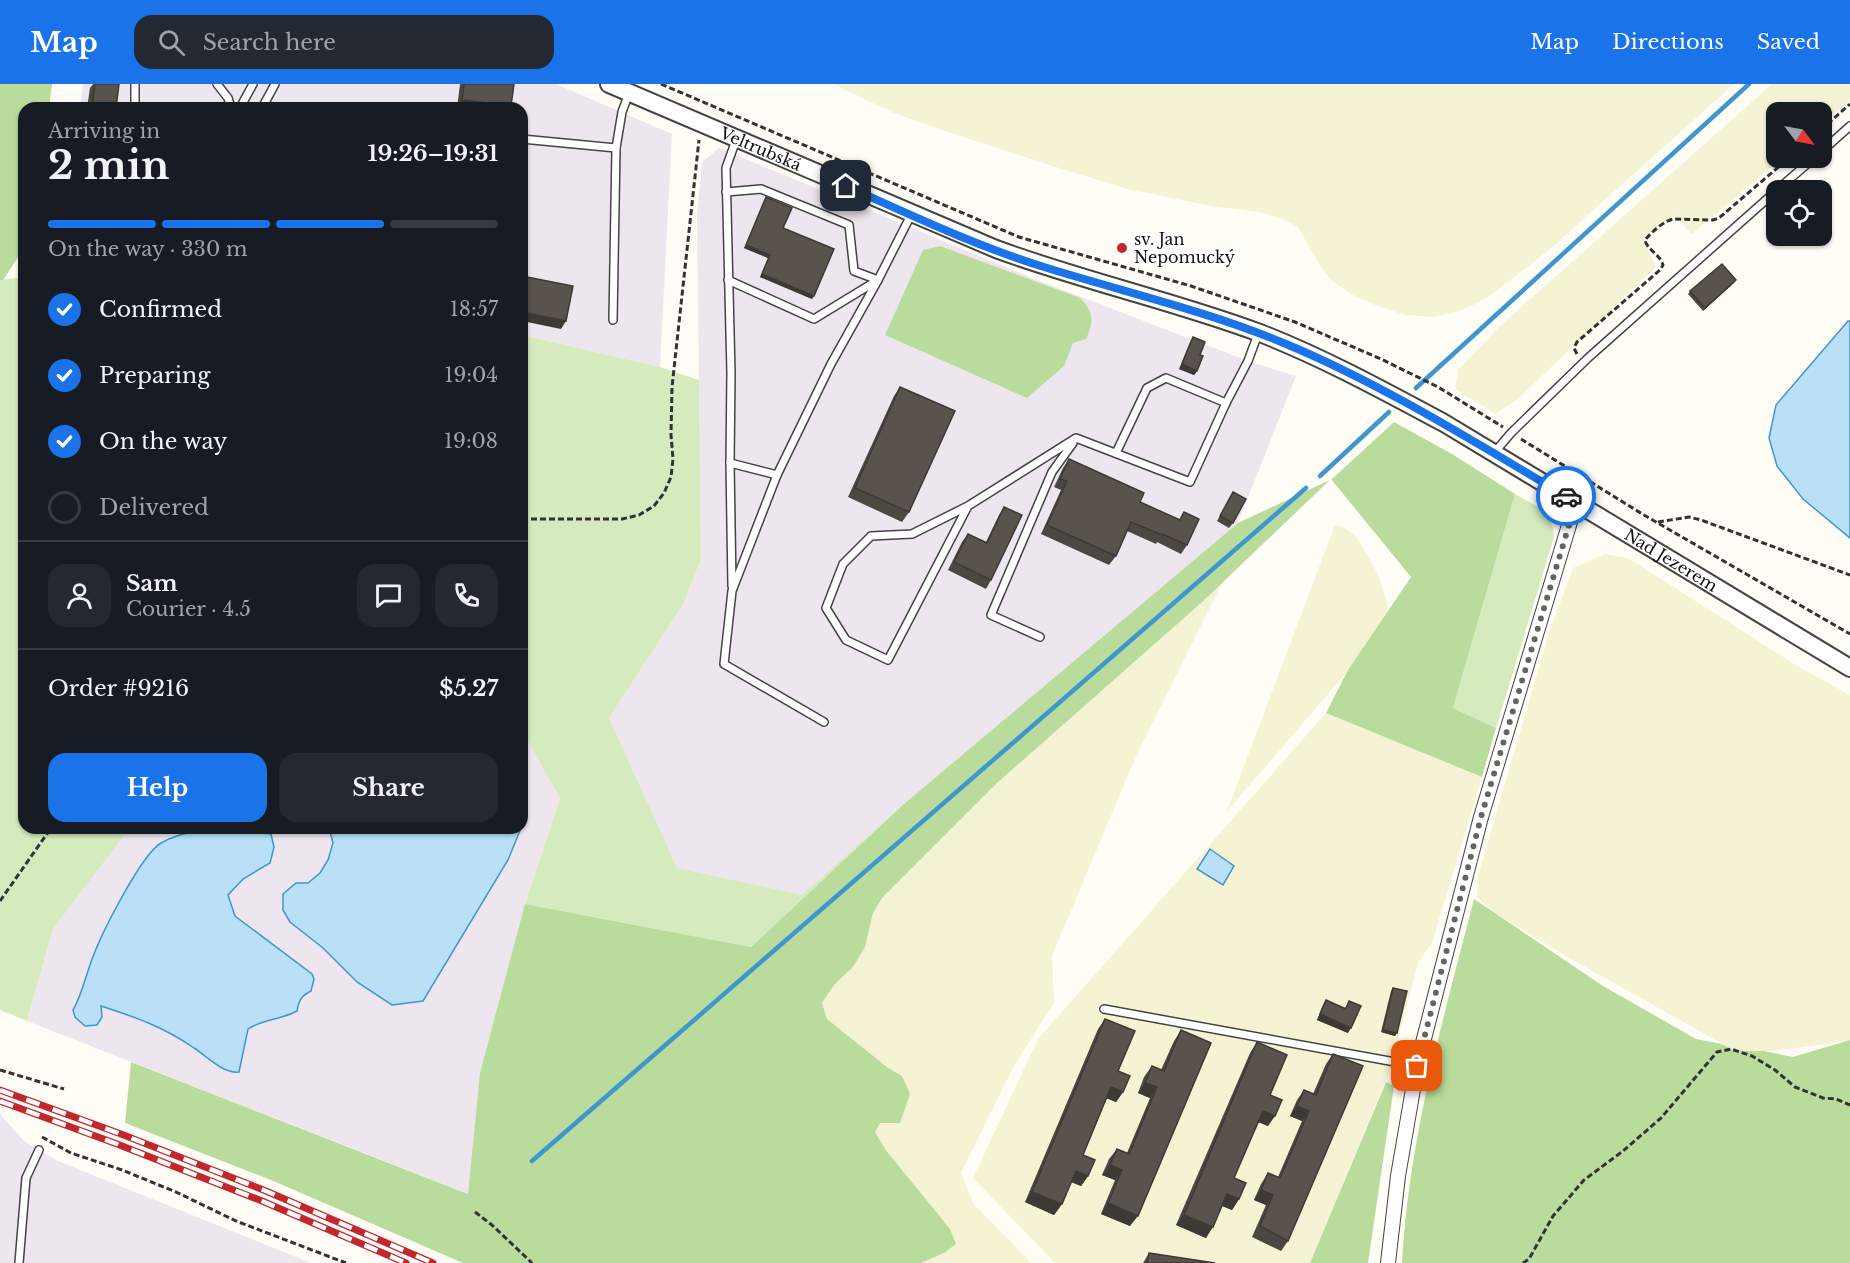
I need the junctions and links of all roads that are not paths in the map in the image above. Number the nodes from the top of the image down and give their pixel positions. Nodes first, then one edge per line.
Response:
1 (135, 84) edge
2 (217, 84) edge
3 (253, 84) edge
4 (275, 84) edge
5 (609, 84) edge
6 (630, 93) junction
7 (135, 102) edge
8 (229, 102) edge
9 (243, 102) edge
10 (265, 102) edge
11 (1850, 126) edge
12 (737, 139) junction
13 (528, 140) edge
14 (1832, 142) edge
15 (616, 148) junction
16 (1803, 168) edge
17 (1789, 180) edge
18 (726, 192) junction
19 (1766, 201) edge
20 (911, 215) junction
21 (728, 280) junction
22 (878, 280) junction
23 (613, 320) dead end
24 (1258, 333) junction
25 (1226, 403) junction
26 (1076, 438) junction
27 (1116, 453) junction
28 (1494, 453) junction
29 (730, 463) junction
30 (777, 475) junction
31 (1576, 502) junction
32 (968, 506) junction
33 (732, 591) junction
34 (1040, 637) dead end
35 (1850, 668) edge
36 (824, 722) dead end
37 (1104, 1009) dead end
38 (1417, 1066) junction
39 (39, 1150) dead end
40 (19, 1263) edge
41 (1389, 1263) edge

1 - 7 lane
2 - 8 lane
3 - 9 lane
4 - 10 lane
5 - 6 street, Veltrubská
6 - 12 street, Veltrubská
6 - 15 lane
11 - 14 lane
12 - 18 lane
12 - 20 street, Veltrubská
13 - 15 lane
15 - 23 lane
16 - 17 lane
18 - 21 lane
18 - 22 lane
19 - 28 lane
20 - 22 lane
20 - 24 street, Veltrubská
21 - 22 lane
21 - 29 lane
22 - 30 lane
24 - 25 lane
24 - 28 street, Veltrubská
25 - 27 lane
25 - 27 lane
26 - 27 lane
26 - 32 lane
26 - 34 lane
28 - 31 street, Nad Jezerem
29 - 30 lane
29 - 33 lane
30 - 33 lane
31 - 35 street, Nad Jezerem
31 - 38 street
32 - 32 lane
33 - 36 lane
37 - 38 lane
38 - 41 street
39 - 40 lane

